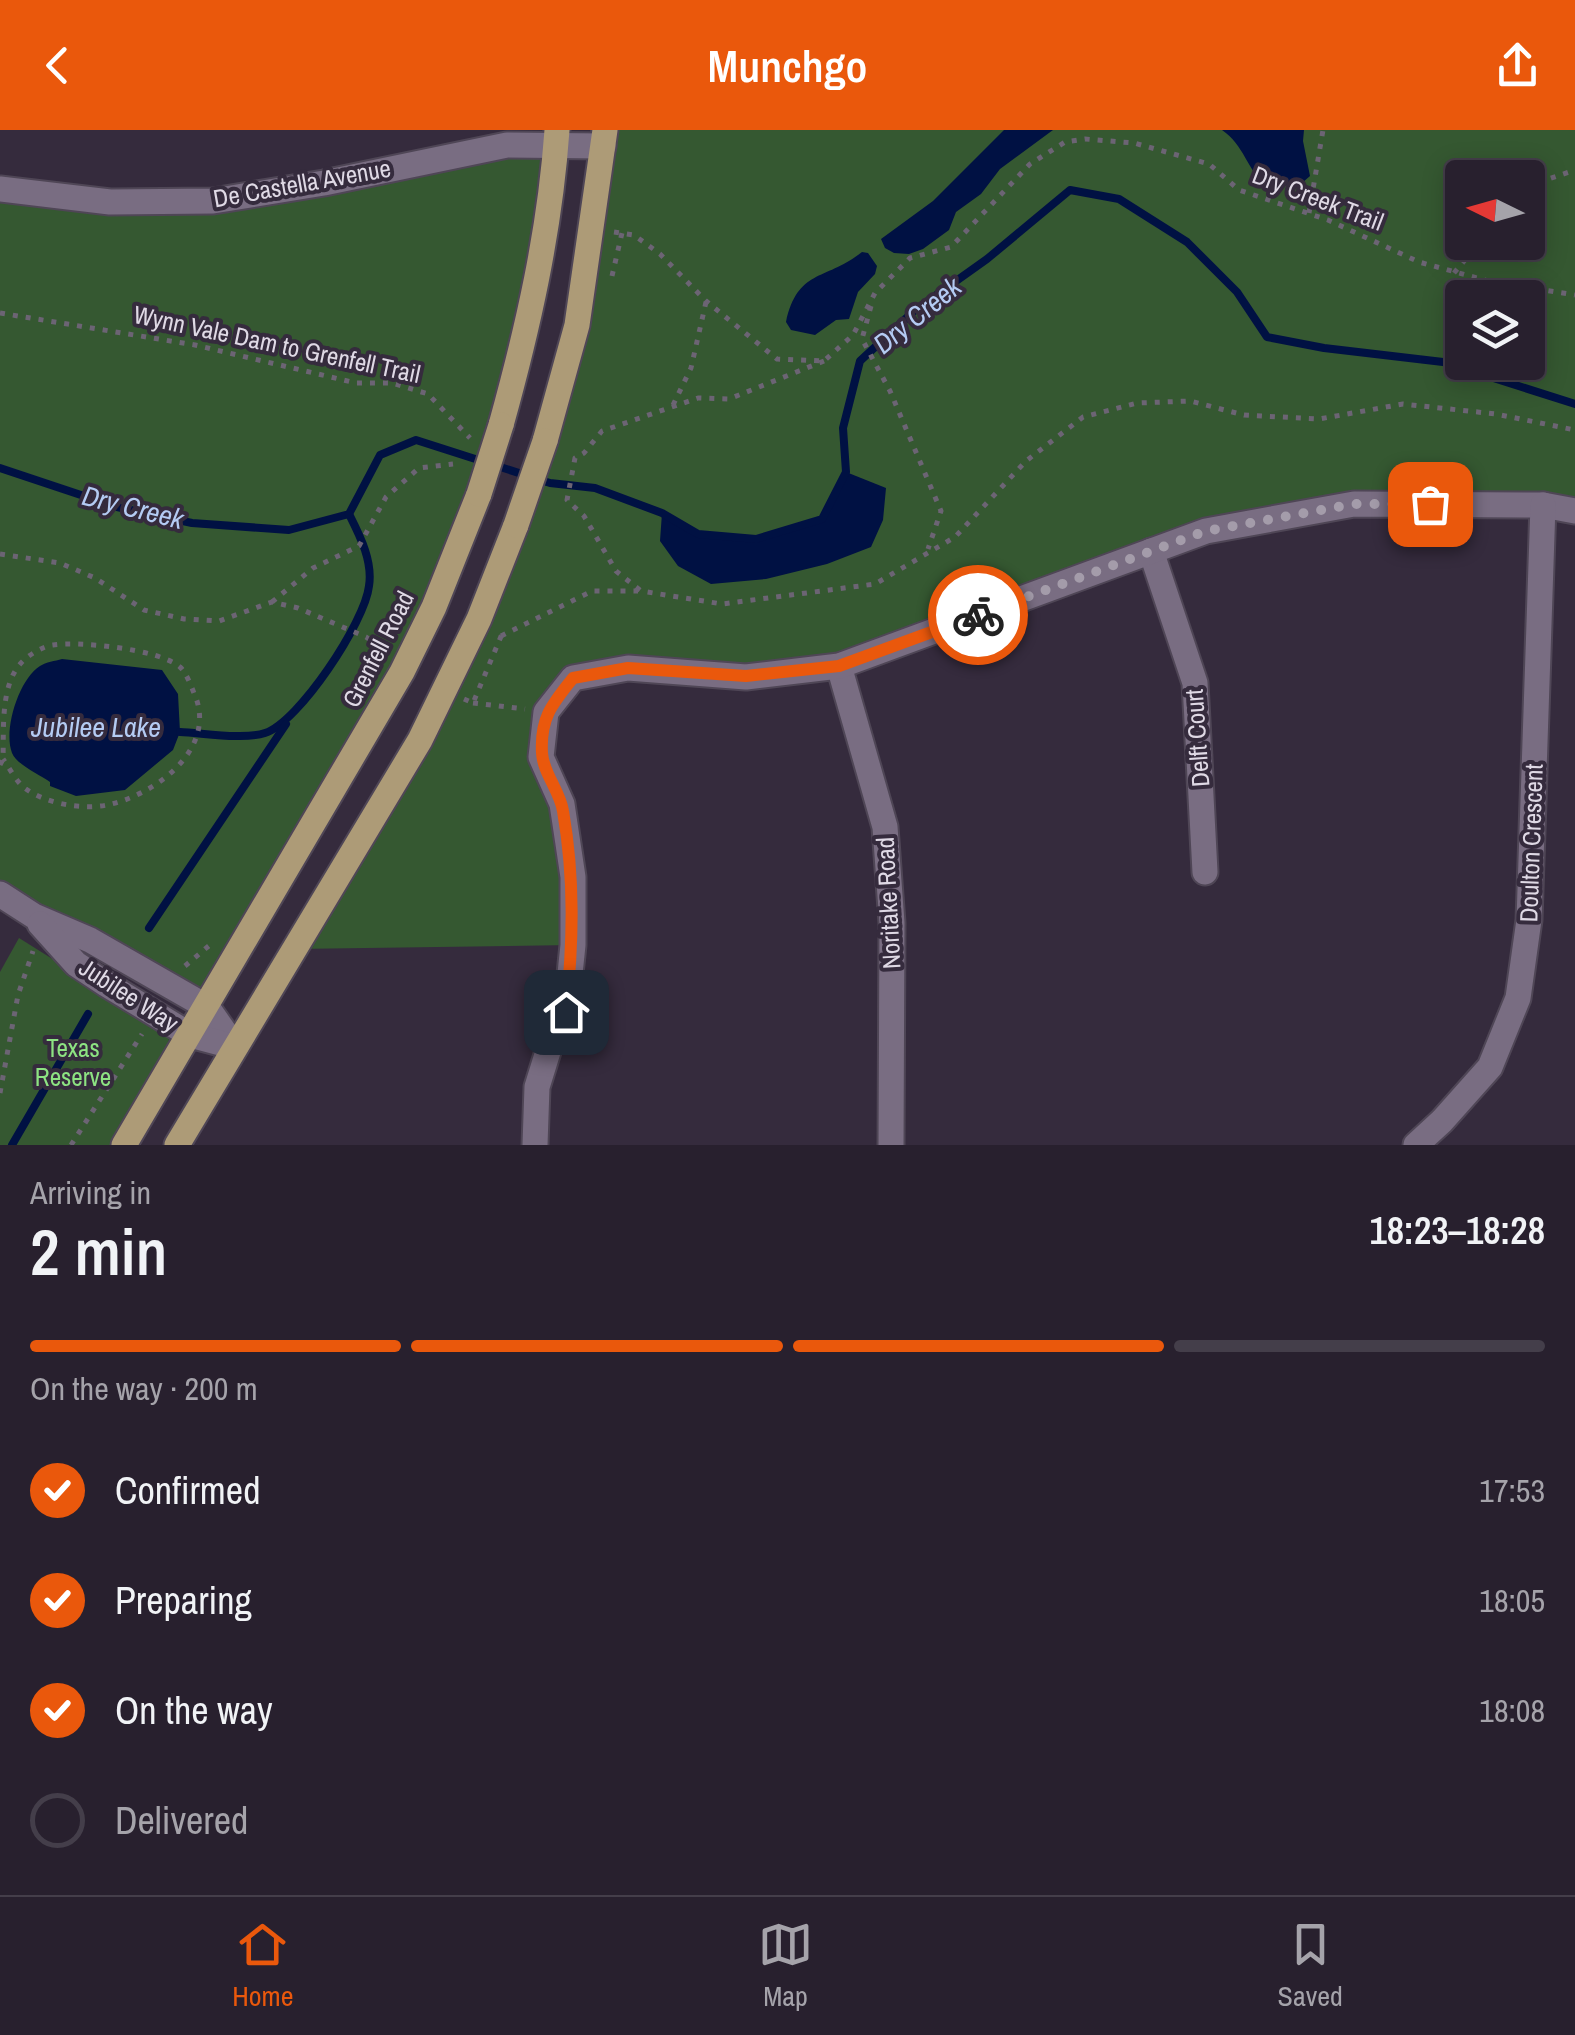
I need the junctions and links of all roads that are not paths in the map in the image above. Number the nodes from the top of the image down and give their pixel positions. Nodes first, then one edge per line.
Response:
1 (556, 137) edge
2 (604, 138) edge
3 (0, 188) edge
4 (1542, 504) junction
5 (1575, 511) edge
6 (1152, 551) junction
7 (839, 666) junction
8 (1205, 872) dead end
9 (0, 894) edge
10 (39, 922) junction
11 (206, 1007) junction
12 (190, 1035) junction
13 (236, 1047) junction
14 (124, 1145) edge
15 (176, 1145) edge
16 (534, 1145) edge
17 (891, 1145) edge
18 (1416, 1145) edge

1 - 2 street, De Castella Avenue
1 - 3 street, De Castella Avenue
1 - 11 main road, Grenfell Road, bridge
2 - 13 main road, bridge
4 - 5 street
4 - 6 street
4 - 18 street, Doulton Crescent
6 - 7 street
6 - 8 street, Delft Court
7 - 16 street
7 - 17 street, Noritake Road
9 - 10 street, Jubilee Way
10 - 11 street, Jubilee Way
10 - 12 street, Jubilee Way
11 - 12 main road, Grenfell Road
11 - 13 street, Jubilee Way
12 - 13 street, Jubilee Way
12 - 14 main road, Grenfell Road
13 - 15 main road

